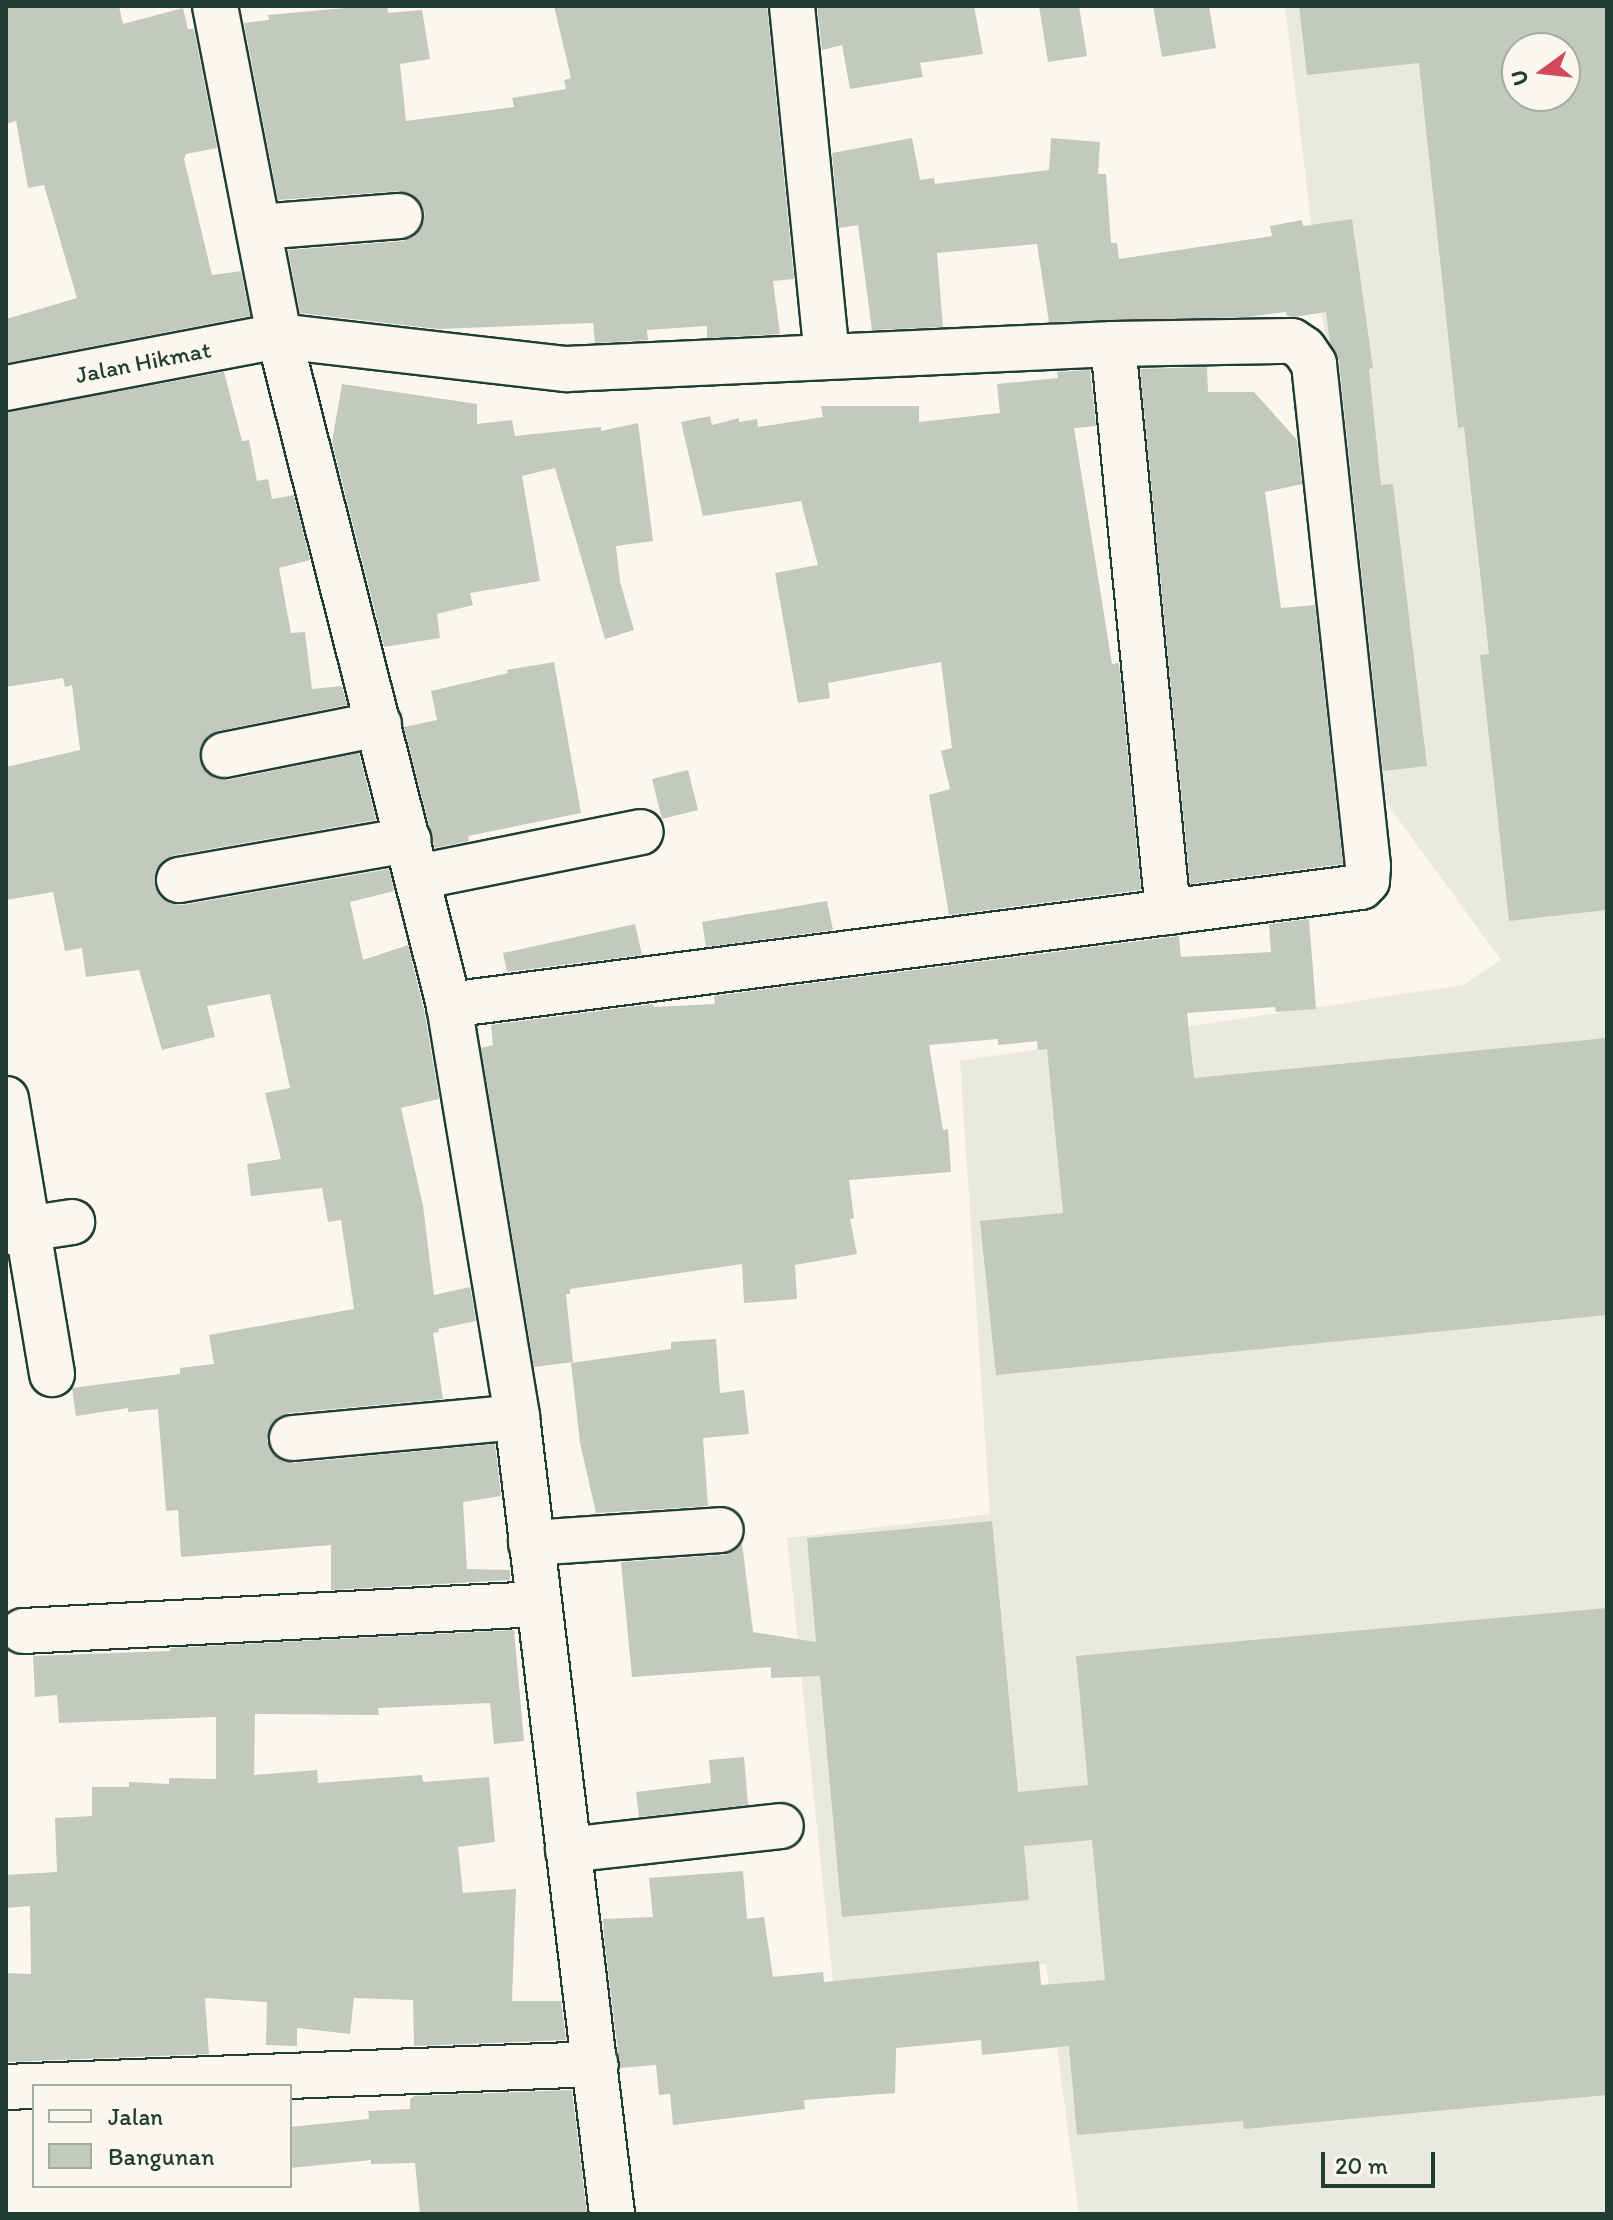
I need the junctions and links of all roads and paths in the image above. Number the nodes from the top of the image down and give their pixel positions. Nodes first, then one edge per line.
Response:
1 (215, 6) edge
2 (792, 6) edge
3 (400, 216) dead end
4 (259, 227) junction
5 (279, 336) junction
6 (1113, 344) junction
7 (827, 356) junction
8 (6, 388) edge
9 (379, 724) junction
10 (224, 755) dead end
11 (641, 832) dead end
12 (413, 858) junction
13 (179, 880) dead end
14 (1168, 912) junction
15 (449, 1005) junction
16 (6, 1099) edge
17 (72, 1222) dead end
18 (17, 1230) edge
19 (52, 1374) dead end
20 (517, 1417) junction
21 (292, 1438) dead end
22 (721, 1530) dead end
23 (531, 1543) junction
24 (538, 1604) junction
25 (23, 1631) dead end
26 (781, 1826) dead end
27 (568, 1850) junction
28 (596, 2064) junction
29 (83, 2084) edge
30 (32, 2086) edge
31 (6, 2087) edge
32 (612, 2214) edge

1 - 4 street
2 - 7 street
3 - 4 street
4 - 5 street
5 - 7 street, Jalan Hikmat
5 - 8 street, Jalan Hikmat
5 - 9 street
6 - 7 street, Jalan Hikmat
6 - 14 street
6 - 14 street, Jalan Hikmat
9 - 10 street
9 - 12 street
11 - 12 street
12 - 13 street
12 - 15 street
14 - 15 street
15 - 20 street
16 - 18 street
17 - 18 street
18 - 19 street
20 - 21 street
20 - 23 street
22 - 23 street
23 - 24 street
24 - 25 street
24 - 27 street
26 - 27 street
27 - 28 street
28 - 29 street
28 - 32 street
30 - 31 street

